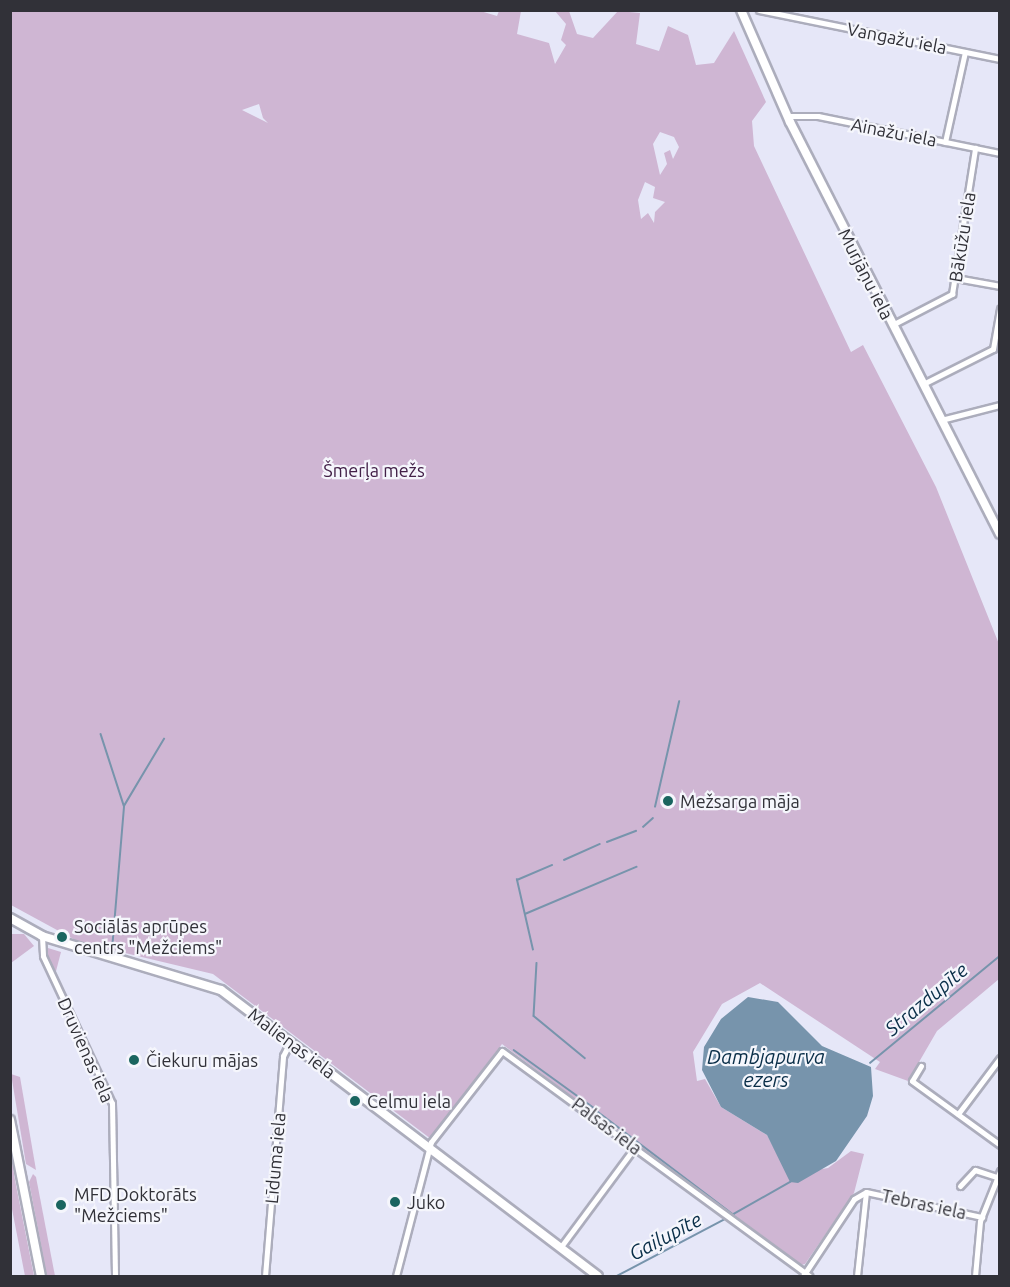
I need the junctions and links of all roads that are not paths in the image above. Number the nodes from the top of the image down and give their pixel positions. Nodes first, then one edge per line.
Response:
1 (741, 10) edge
2 (759, 10) edge
3 (965, 52) junction
4 (999, 59) edge
5 (788, 116) junction
6 (945, 142) junction
7 (975, 148) junction
8 (999, 153) edge
9 (956, 278) junction
10 (999, 286) edge
11 (999, 309) edge
12 (892, 325) junction
13 (923, 384) junction
14 (999, 405) edge
15 (941, 420) junction
16 (997, 522) edge
17 (999, 534) edge
18 (10, 918) edge
19 (42, 936) junction
20 (290, 1042) junction
21 (999, 1058) edge
22 (921, 1066) dead end
23 (958, 1114) junction
24 (10, 1120) edge
25 (999, 1145) edge
26 (635, 1147) junction
27 (429, 1148) junction
28 (998, 1174) edge
29 (960, 1186) dead end
30 (866, 1191) junction
31 (982, 1216) junction
32 (560, 1248) junction
33 (41, 1276) edge
34 (115, 1276) edge
35 (265, 1276) edge
36 (396, 1276) edge
37 (598, 1276) edge
38 (805, 1276) edge
39 (857, 1276) edge
40 (975, 1276) edge

1 - 5 street, Murjāņu iela
2 - 3 street, Vangažu iela
3 - 4 street, Vangažu iela
3 - 6 street
5 - 6 street, Ainažu iela
5 - 12 street, Murjāņu iela
6 - 7 street, Ainažu iela
7 - 8 street, Ainažu iela
7 - 9 street, Bākūžu iela
9 - 10 street
9 - 12 street, Bākūžu iela
11 - 13 street
12 - 13 street, Murjāņu iela
13 - 15 street, Murjāņu iela
14 - 15 street
15 - 16 street, Murjāņu iela
16 - 17 street, Murjāņu iela
18 - 19 street, Malienas iela
19 - 20 street, Malienas iela
19 - 34 street, Druvienas iela
20 - 27 street, Malienas iela
20 - 35 street, Līduma iela
21 - 23 street
22 - 23 street
23 - 25 street
24 - 33 street
26 - 27 street, Palsas iela
26 - 32 street
26 - 38 street, Palsas iela
27 - 32 street, Malienas iela
27 - 36 street
28 - 29 street
28 - 31 street
30 - 31 street, Tebras iela
30 - 38 street
30 - 39 street
31 - 40 street
32 - 37 street, Malienas iela

